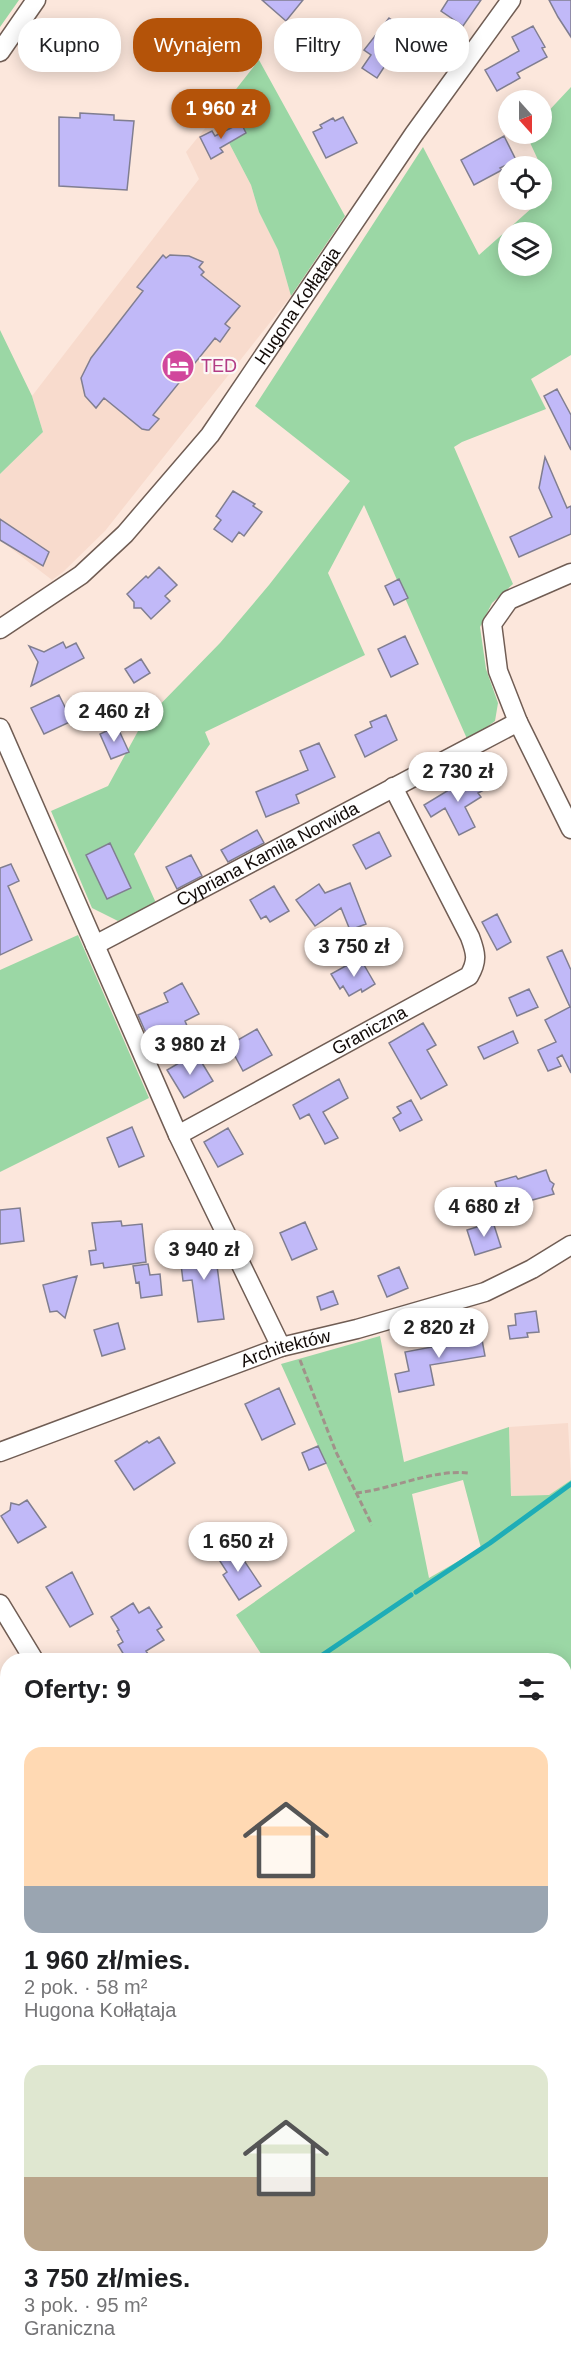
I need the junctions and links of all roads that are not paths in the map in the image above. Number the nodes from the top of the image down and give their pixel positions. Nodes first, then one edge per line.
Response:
1 (36, 0) edge
2 (511, 0) edge
3 (0, 52) edge
4 (571, 573) edge
5 (0, 629) edge
6 (518, 722) junction
7 (0, 728) edge
8 (393, 787) junction
9 (571, 829) edge
10 (95, 945) junction
11 (178, 1135) junction
12 (571, 1245) edge
13 (287, 1345) junction
14 (0, 1452) edge
15 (0, 1604) edge
16 (30, 1653) edge

1 - 3 street
2 - 5 street, Hugona Kołłątaja
4 - 6 street
6 - 8 street, Cypriana Kamila Norwida
6 - 9 street
7 - 10 street
8 - 10 street, Cypriana Kamila Norwida
8 - 11 street, Graniczna
10 - 11 street
11 - 13 street
12 - 13 street, Architektów
13 - 14 street, Architektów
15 - 16 street

